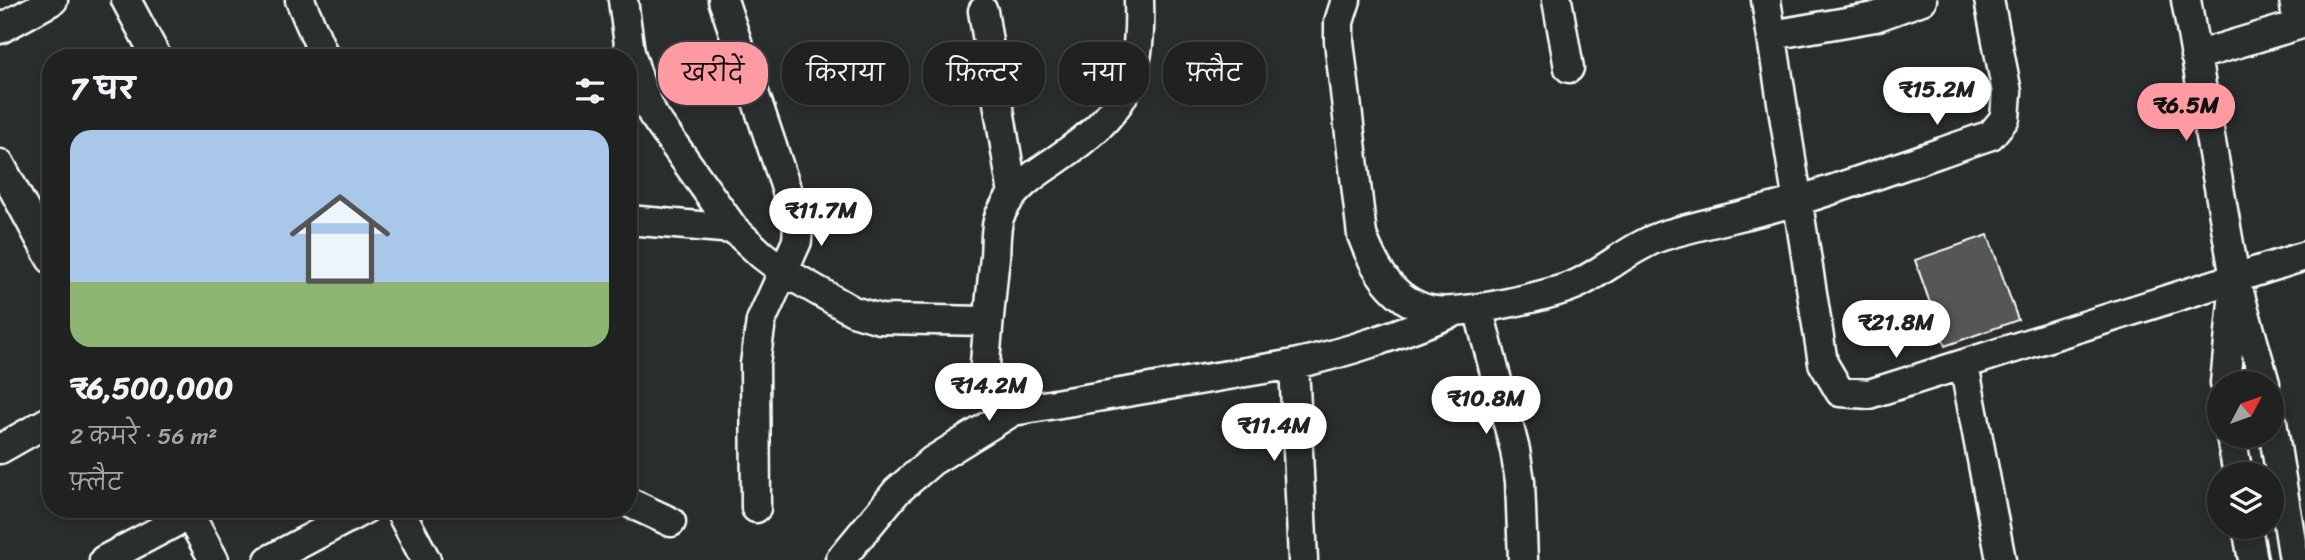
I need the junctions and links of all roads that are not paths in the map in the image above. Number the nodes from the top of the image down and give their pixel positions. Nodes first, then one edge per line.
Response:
1 (53, 0) edge
2 (125, 0) edge
3 (300, 0) edge
4 (623, 0) edge
5 (723, 0) edge
6 (1139, 0) edge
7 (1346, 0) edge
8 (1557, 0) edge
9 (1766, 0) edge
10 (1922, 0) edge
11 (1989, 0) edge
12 (2186, 0) edge
13 (983, 12) dead end
14 (2299, 16) edge
15 (0, 29) edge
16 (1772, 34) junction
17 (151, 49) edge
18 (322, 49) edge
19 (630, 49) edge
20 (2195, 56) junction
21 (1569, 68) dead end
22 (637, 77) edge
23 (0, 164) edge
24 (1013, 194) junction
25 (1799, 201) junction
26 (637, 221) edge
27 (734, 229) junction
28 (42, 242) edge
29 (2305, 256) edge
30 (783, 271) junction
31 (2235, 278) junction
32 (1465, 310) junction
33 (988, 321) junction
34 (1294, 364) junction
35 (1964, 364) junction
36 (2226, 371) edge
37 (2262, 371) edge
38 (1013, 411) junction
39 (42, 424) edge
40 (2276, 448) edge
41 (0, 449) edge
42 (637, 506) edge
43 (756, 508) dead end
44 (178, 518) edge
45 (191, 518) edge
46 (348, 518) edge
47 (404, 518) edge
48 (671, 522) dead end
49 (2249, 539) edge
50 (104, 560) edge
51 (214, 560) edge
52 (269, 560) edge
53 (426, 560) edge
54 (840, 560) edge
55 (1303, 560) edge
56 (1523, 560) edge
57 (2001, 560) edge
58 (2253, 560) edge
59 (2294, 560) edge

1 - 15 street
2 - 17 street
3 - 18 street
4 - 19 street
5 - 30 street
6 - 24 street
7 - 32 street
8 - 21 street
9 - 16 street
10 - 16 street
11 - 25 street
12 - 20 street
13 - 24 street
14 - 20 street
16 - 25 street
20 - 31 street
22 - 27 street
23 - 28 street
24 - 33 street
25 - 32 street
25 - 35 street
26 - 27 street
27 - 30 street
29 - 31 street
30 - 33 street
30 - 43 street
31 - 35 street
31 - 36 street
31 - 37 street
32 - 34 street
32 - 56 street
33 - 38 street
34 - 38 street
34 - 55 street
35 - 57 street
38 - 54 street
39 - 41 street
40 - 59 street
42 - 48 street
44 - 50 street
45 - 51 street
46 - 52 street
47 - 53 street
49 - 58 street

